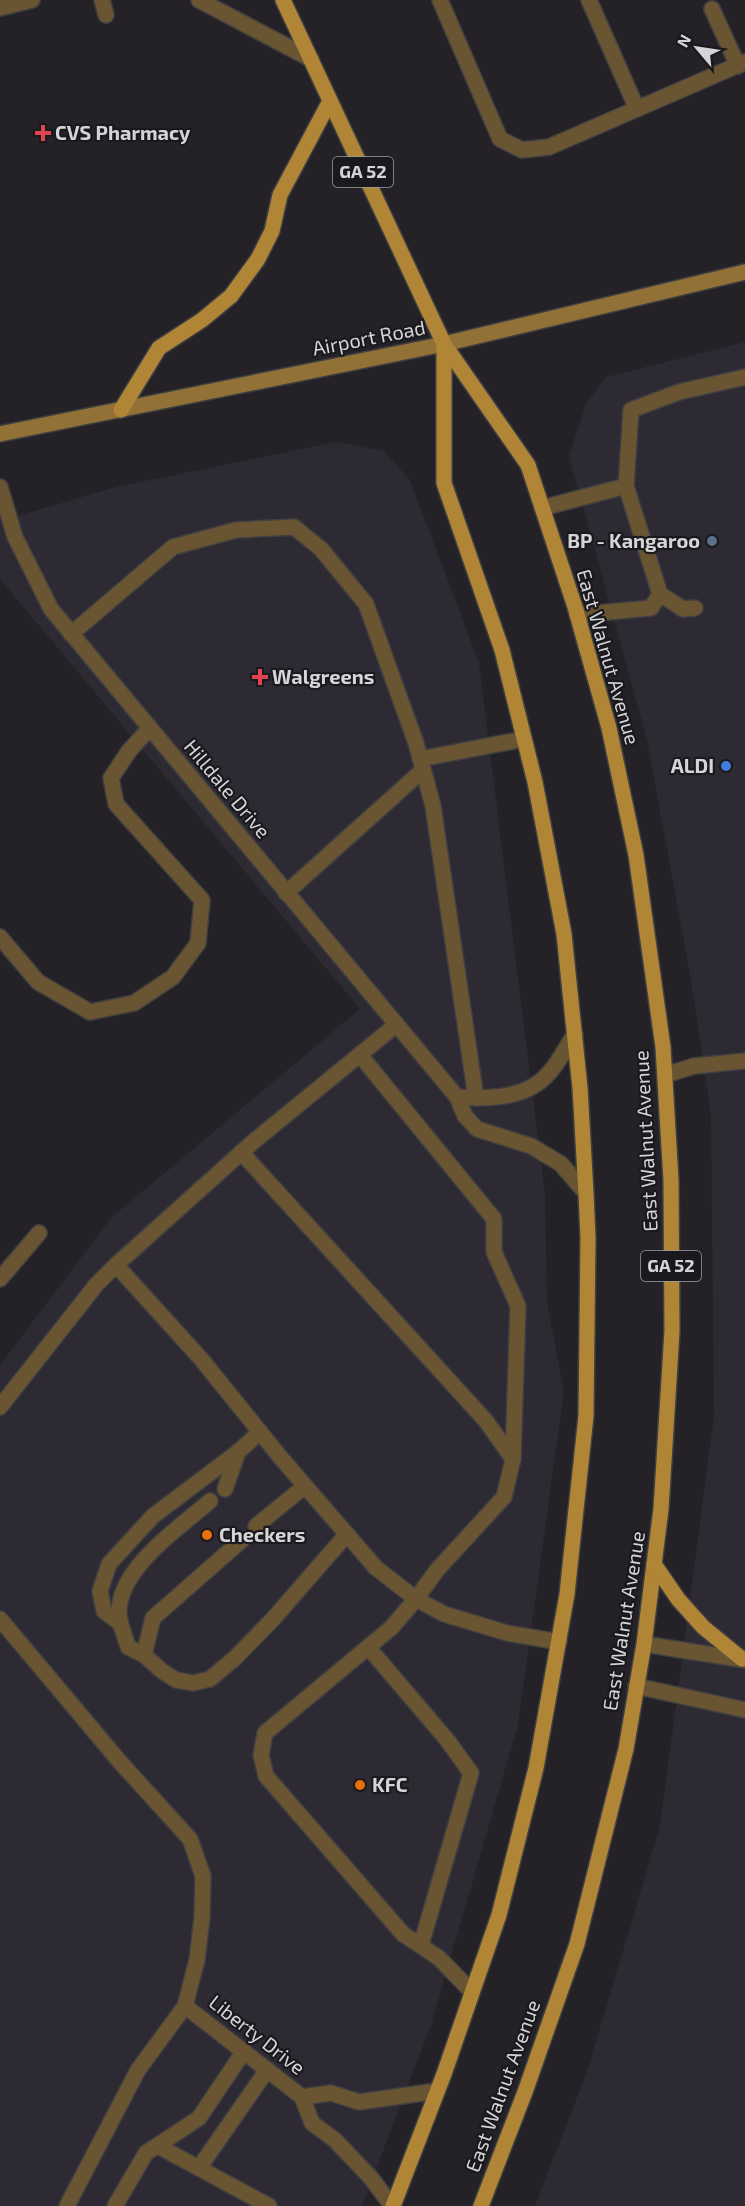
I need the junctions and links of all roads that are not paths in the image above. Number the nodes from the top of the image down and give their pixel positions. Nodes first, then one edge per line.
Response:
1 (32, 0) edge
2 (199, 0) edge
3 (283, 0) edge
4 (440, 0) edge
5 (589, 0) edge
6 (0, 8) edge
7 (712, 9) dead end
8 (311, 59) junction
9 (741, 64) edge
10 (330, 101) junction
11 (637, 109) junction
12 (745, 272) edge
13 (444, 344) junction
14 (745, 377) edge
15 (121, 410) junction
16 (0, 434) edge
17 (626, 486) junction
18 (0, 487) edge
19 (542, 508) junction
20 (660, 594) junction
21 (695, 608) dead end
22 (577, 615) junction
23 (71, 634) junction
24 (150, 728) junction
25 (524, 739) junction
26 (421, 765) junction
27 (286, 893) junction
28 (0, 937) edge
29 (396, 1025) junction
30 (575, 1034) junction
31 (360, 1055) junction
32 (745, 1061) edge
33 (665, 1075) junction
34 (457, 1096) junction
35 (476, 1098) junction
36 (241, 1152) junction
37 (586, 1193) junction
38 (39, 1233) dead end
39 (116, 1265) junction
40 (0, 1280) edge
41 (0, 1407) edge
42 (260, 1432) junction
43 (238, 1452) junction
44 (513, 1459) junction
45 (305, 1486) junction
46 (225, 1490) dead end
47 (210, 1501) dead end
48 (256, 1526) dead end
49 (347, 1534) junction
50 (243, 1539) dead end
51 (654, 1564) junction
52 (416, 1599) junction
53 (0, 1619) edge
54 (120, 1623) junction
55 (559, 1642) junction
56 (644, 1644) junction
57 (368, 1647) junction
58 (144, 1655) junction
59 (743, 1660) edge
60 (636, 1686) junction
61 (745, 1710) edge
62 (421, 1946) junction
63 (472, 1992) junction
64 (185, 2006) junction
65 (244, 2051) junction
66 (267, 2070) junction
67 (437, 2091) junction
68 (302, 2097) junction
69 (158, 2146) junction
70 (199, 2168) junction
71 (67, 2206) edge
72 (115, 2206) edge
73 (268, 2206) edge
74 (392, 2206) edge
75 (481, 2206) edge

1 - 6 street
2 - 8 street
3 - 8 main road, East Walnut Avenue / GA 52
4 - 11 street
5 - 11 street
7 - 9 street
8 - 10 main road, East Walnut Avenue / GA 52
9 - 11 street
10 - 13 main road, East Walnut Avenue / GA 52
10 - 15 main road
12 - 13 main road, Airport Road
13 - 15 main road, Airport Road
13 - 19 main road, East Walnut Avenue / GA 52
13 - 25 main road, East Walnut Avenue / GA 52
14 - 17 street
15 - 16 main road, Airport Road
17 - 19 street
17 - 20 street
18 - 23 street, Hilldale Drive
19 - 22 main road, East Walnut Avenue / GA 52
20 - 21 street
20 - 22 street
22 - 33 main road, East Walnut Avenue / GA 52
23 - 24 street, Hilldale Drive
23 - 26 street
24 - 27 street, Hilldale Drive
24 - 28 street
25 - 26 street
25 - 30 main road, East Walnut Avenue / GA 52
26 - 27 street
26 - 35 street
27 - 29 street, Hilldale Drive
29 - 31 street
29 - 34 street, Hilldale Drive
30 - 35 street
30 - 37 main road, East Walnut Avenue / GA 52
31 - 36 street
31 - 44 street
32 - 33 street
33 - 51 main road, East Walnut Avenue / GA 52
34 - 35 street
34 - 37 street, Hilldale Drive
36 - 39 street
36 - 44 street
37 - 55 main road, East Walnut Avenue / GA 52
38 - 40 street
39 - 41 street
39 - 42 street
42 - 43 street
42 - 45 street
43 - 46 street
43 - 54 street
44 - 52 street
45 - 48 street
45 - 49 street
47 - 54 street
49 - 52 street
49 - 58 street
50 - 58 street
51 - 56 main road, East Walnut Avenue / GA 52
51 - 59 main road
52 - 55 street
52 - 57 street
53 - 64 street
54 - 58 street
55 - 63 main road, East Walnut Avenue / GA 52
56 - 59 street
56 - 60 main road, East Walnut Avenue / GA 52
57 - 62 street
57 - 62 street
60 - 61 street
60 - 75 main road, East Walnut Avenue / GA 52
62 - 63 street
63 - 67 main road, East Walnut Avenue / GA 52
64 - 65 street, Liberty Drive
64 - 71 street
65 - 66 street, Liberty Drive
65 - 69 street
66 - 68 street, Liberty Drive
66 - 70 street
67 - 68 street, Liberty Drive
67 - 74 main road, East Walnut Avenue / GA 52
68 - 74 street, Liberty Drive
69 - 70 street
69 - 72 street
70 - 73 street

